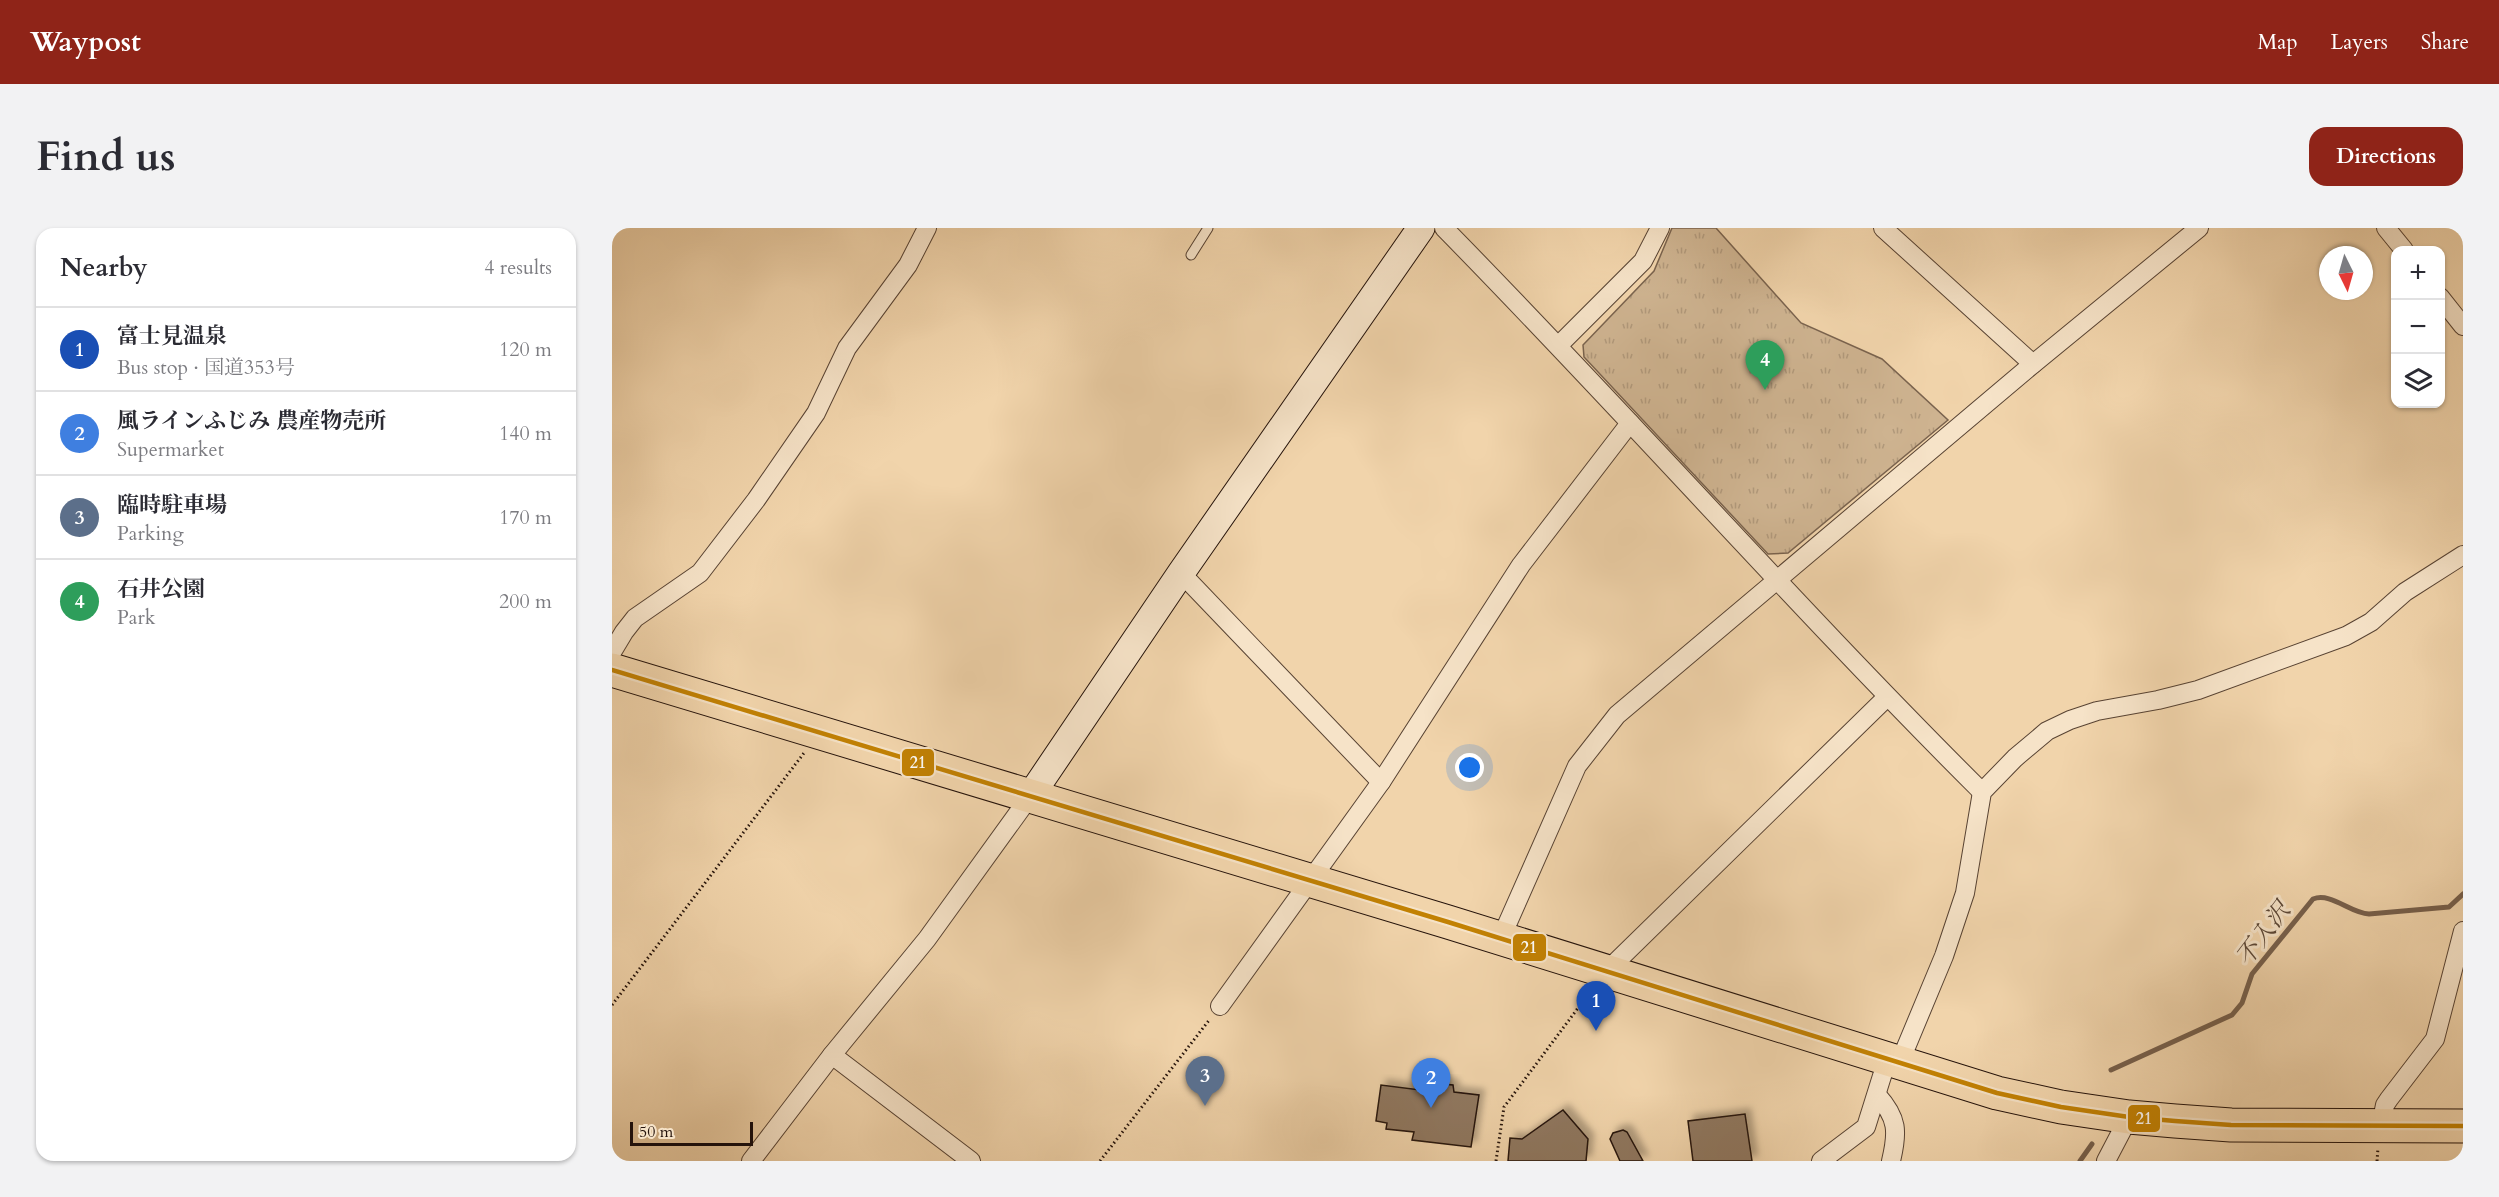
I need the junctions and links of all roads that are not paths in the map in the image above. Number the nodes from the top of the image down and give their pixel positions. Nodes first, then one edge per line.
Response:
1 (927, 228) edge
2 (1208, 228) edge
3 (1420, 228) edge
4 (1444, 228) edge
5 (1660, 228) edge
6 (1883, 228) edge
7 (2199, 228) edge
8 (2386, 228) edge
9 (2401, 246) edge
10 (1191, 255) dead end
11 (2443, 300) edge
12 (2462, 322) edge
13 (1559, 345) junction
14 (2032, 364) junction
15 (1630, 423) junction
16 (2463, 555) edge
17 (1181, 573) junction
18 (1778, 579) junction
19 (612, 652) edge
20 (612, 669) edge
21 (1887, 697) junction
22 (1381, 782) junction
23 (1982, 792) junction
24 (1031, 795) junction
25 (1311, 881) junction
26 (2463, 931) edge
27 (1501, 938) junction
28 (1605, 970) junction
29 (1220, 1006) road end
30 (832, 1055) junction
31 (1893, 1062) junction
32 (1877, 1095) junction
33 (2129, 1117) junction
34 (2381, 1125) junction
35 (2463, 1126) edge
36 (751, 1161) edge
37 (971, 1161) edge
38 (1821, 1161) edge
39 (1891, 1161) edge
40 (2106, 1161) edge

1 - 19 street
2 - 10 lane
3 - 17 street
4 - 13 street
5 - 13 street
6 - 14 street
7 - 14 street
8 - 9 street
11 - 12 street
13 - 15 street
14 - 18 street
15 - 18 street
15 - 22 street
16 - 23 street
17 - 22 street
17 - 24 street
18 - 21 street
18 - 27 street
20 - 24 highway
21 - 23 street
21 - 28 street
22 - 25 street
23 - 31 street
24 - 25 highway
24 - 30 street
25 - 27 highway
25 - 29 street
26 - 34 street
27 - 28 highway
28 - 31 highway
30 - 36 street
30 - 37 street
31 - 32 street
31 - 33 highway
32 - 38 street
32 - 39 street
33 - 34 highway
33 - 40 street
34 - 35 highway

